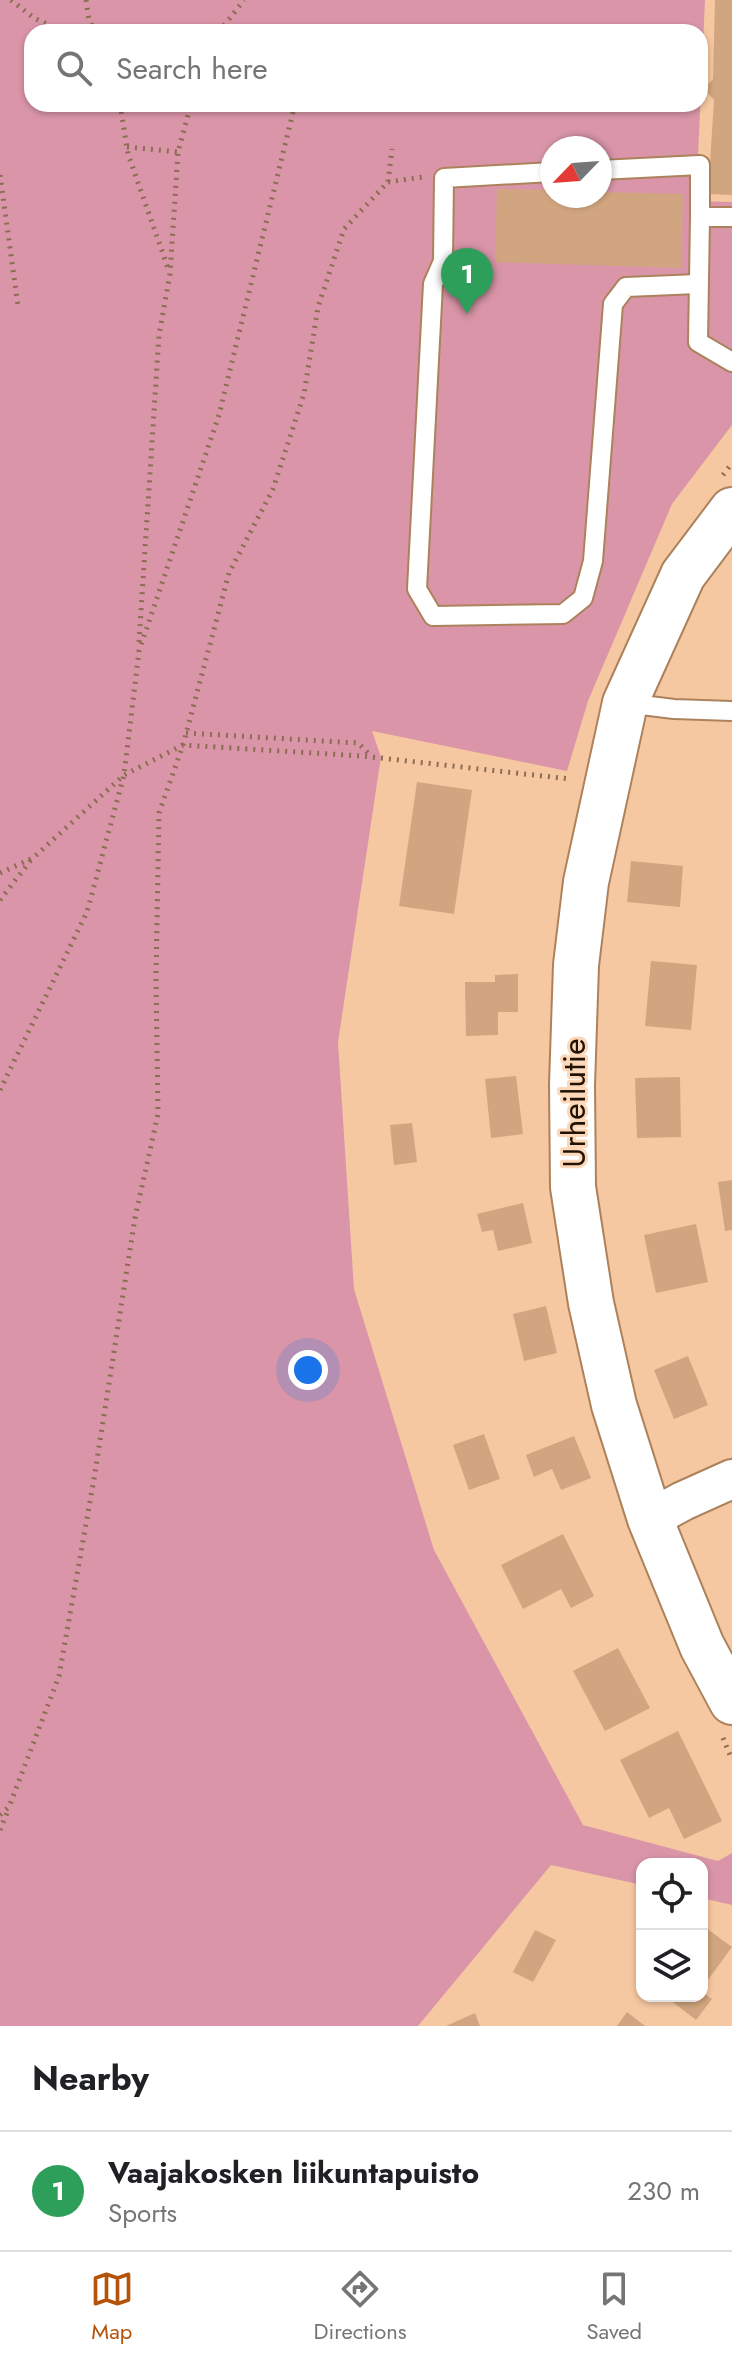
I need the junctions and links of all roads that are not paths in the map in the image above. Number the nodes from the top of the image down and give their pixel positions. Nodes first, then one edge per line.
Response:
1 (612, 169) edge
2 (540, 173) edge
3 (700, 217) junction
4 (732, 217) edge
5 (698, 284) junction
6 (732, 362) edge
7 (732, 510) edge
8 (625, 703) junction
9 (732, 711) edge
10 (732, 1479) edge
11 (650, 1519) junction
12 (732, 1702) edge

1 - 3 lane
2 - 5 lane
3 - 4 lane
3 - 5 lane
5 - 6 lane
7 - 8 street, Urheilutie
8 - 9 lane
8 - 11 street, Urheilutie
10 - 11 street
11 - 12 street, Urheilutie

